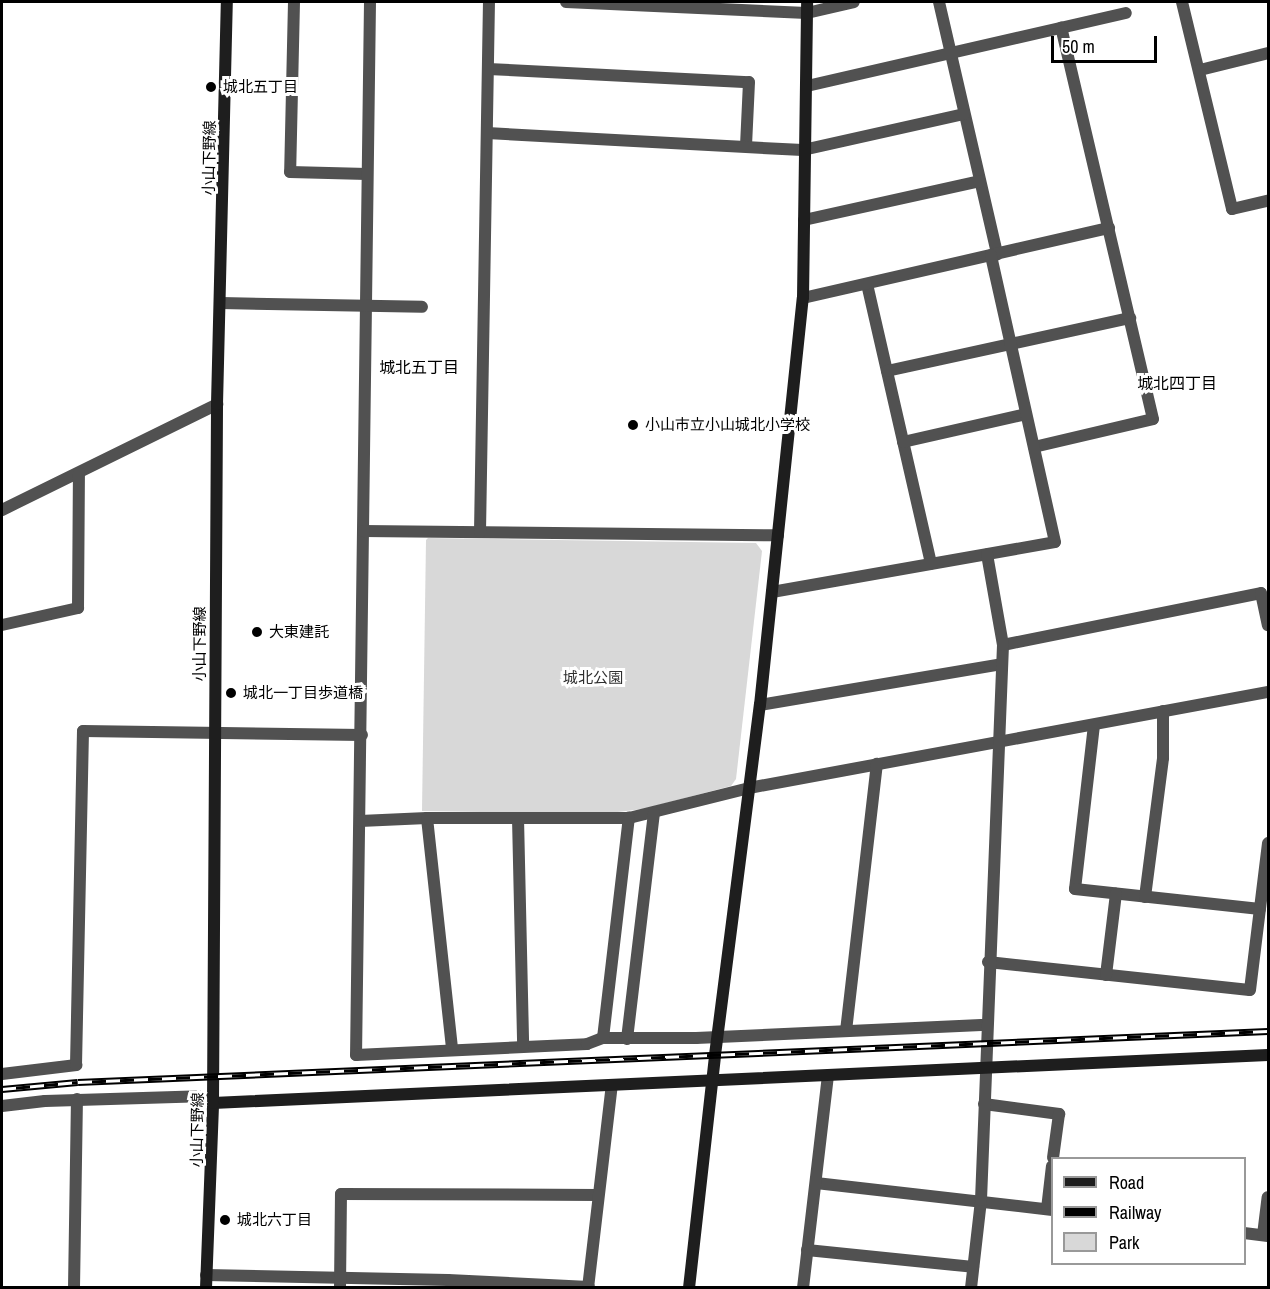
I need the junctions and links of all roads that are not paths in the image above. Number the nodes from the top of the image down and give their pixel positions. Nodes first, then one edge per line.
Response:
1 (227, 2) edge
2 (294, 2) edge
3 (370, 2) edge
4 (489, 2) edge
5 (566, 2) edge
6 (854, 2) edge
7 (939, 2) edge
8 (1182, 2) edge
9 (807, 7) edge
10 (1126, 13) dead end
11 (1061, 28) junction
12 (951, 53) junction
13 (1269, 53) edge
14 (488, 69) junction
15 (1200, 70) junction
16 (807, 86) junction
17 (964, 114) junction
18 (487, 133) junction
19 (746, 146) junction
20 (803, 150) junction
21 (367, 174) junction
22 (980, 181) junction
23 (1269, 201) edge
24 (804, 220) junction
25 (1109, 228) junction
26 (994, 255) junction
27 (867, 284) junction
28 (803, 298) junction
29 (221, 303) junction
30 (365, 306) junction
31 (422, 307) dead end
32 (1130, 318) junction
33 (1011, 344) junction
34 (887, 371) junction
35 (217, 404) junction
36 (1026, 414) junction
37 (903, 442) junction
38 (1034, 447) junction
39 (79, 473) junction
40 (2, 510) edge
41 (363, 531) junction
42 (480, 532) junction
43 (778, 535) junction
44 (987, 554) junction
45 (931, 564) junction
46 (772, 592) junction
47 (1269, 625) edge
48 (2, 626) edge
49 (1004, 645) junction
50 (1002, 664) junction
51 (1269, 692) edge
52 (760, 705) junction
53 (1163, 711) junction
54 (1094, 725) junction
55 (215, 731) junction
56 (362, 735) junction
57 (1000, 742) junction
58 (877, 764) junction
59 (749, 788) junction
60 (654, 813) junction
61 (427, 818) junction
62 (518, 818) junction
63 (629, 818) junction
64 (360, 820) junction
65 (1269, 843) edge
66 (1116, 894) junction
67 (1145, 897) junction
68 (1260, 909) junction
69 (988, 962) junction
70 (1106, 975) junction
71 (987, 1025) junction
72 (846, 1031) junction
73 (718, 1037) junction
74 (603, 1038) junction
75 (627, 1039) junction
76 (523, 1046) junction
77 (452, 1049) junction
78 (1269, 1055) edge
79 (986, 1066) junction
80 (2, 1074) edge
81 (828, 1075) junction
82 (713, 1081) junction
83 (612, 1085) junction
84 (77, 1099) junction
85 (213, 1102) junction
86 (984, 1104) junction
87 (2, 1106) edge
88 (1053, 1157) edge
89 (816, 1183) junction
90 (598, 1195) junction
91 (1269, 1197) edge
92 (981, 1200) junction
93 (1050, 1209) edge
94 (1246, 1233) edge
95 (1266, 1236) edge
96 (807, 1250) junction
97 (973, 1267) junction
98 (206, 1281) edge
99 (340, 1283) edge
100 (447, 1284) edge
101 (523, 1285) edge
102 (74, 1287) edge
103 (589, 1287) edge
104 (689, 1287) edge
105 (802, 1287) edge
106 (971, 1287) edge

1 - 29 street, 小山下野線
2 - 21 street
3 - 21 street
4 - 14 street
5 - 9 street
6 - 9 street
7 - 12 street
8 - 15 street
9 - 16 street
10 - 11 street
11 - 12 street
11 - 25 street
12 - 16 street
12 - 17 street
13 - 15 street
14 - 18 street
14 - 19 street
15 - 23 street
16 - 20 street
17 - 20 street
17 - 22 street
18 - 19 street
18 - 42 street
19 - 20 street
20 - 24 street
21 - 30 street
22 - 24 street
22 - 26 street
24 - 28 street
25 - 26 street
25 - 32 street
26 - 27 street
26 - 33 street
27 - 28 street
27 - 34 street
28 - 43 street
29 - 30 street
29 - 35 street, 小山下野線
30 - 31 street
30 - 41 street
32 - 33 street
32 - 38 street
33 - 34 street
33 - 36 street
34 - 37 street
35 - 39 street
35 - 55 street, 小山下野線
36 - 37 street
36 - 38 street
37 - 45 street
38 - 44 street
39 - 40 street
39 - 48 street
41 - 42 street
41 - 56 street
42 - 43 street
43 - 46 street
44 - 45 street
44 - 49 street
45 - 46 street
46 - 52 street
47 - 49 street
49 - 50 street
50 - 52 street
50 - 57 street
51 - 53 street
52 - 59 street
53 - 54 street
53 - 67 street
54 - 57 street
54 - 66 street
55 - 56 street
55 - 80 street
55 - 85 street, 小山下野線
56 - 64 street
57 - 58 street
57 - 69 street
58 - 59 street
58 - 72 street
59 - 60 street
59 - 73 street
60 - 63 street
60 - 75 street
61 - 62 street
61 - 64 street
61 - 77 street
62 - 63 street
62 - 76 street
63 - 74 street
64 - 77 street
65 - 68 street
66 - 67 street
66 - 70 street
67 - 68 street
68 - 70 street
69 - 70 street
69 - 71 street
71 - 72 street
71 - 79 street
72 - 73 street
73 - 75 street
73 - 82 street
74 - 75 street
74 - 76 street
76 - 77 street
78 - 79 street
79 - 81 street
79 - 86 street
81 - 82 street
81 - 89 street
82 - 83 street
82 - 104 street
83 - 85 street
83 - 90 street
84 - 85 street
84 - 87 street
84 - 102 street
85 - 98 street, 小山下野線
86 - 88 street
86 - 92 street
89 - 92 street
89 - 96 street
90 - 99 street
90 - 103 street
91 - 95 street
92 - 93 street
92 - 97 street
94 - 95 street
96 - 97 street
96 - 105 street
97 - 106 street
98 - 99 street
99 - 100 street
100 - 101 street
101 - 103 street

